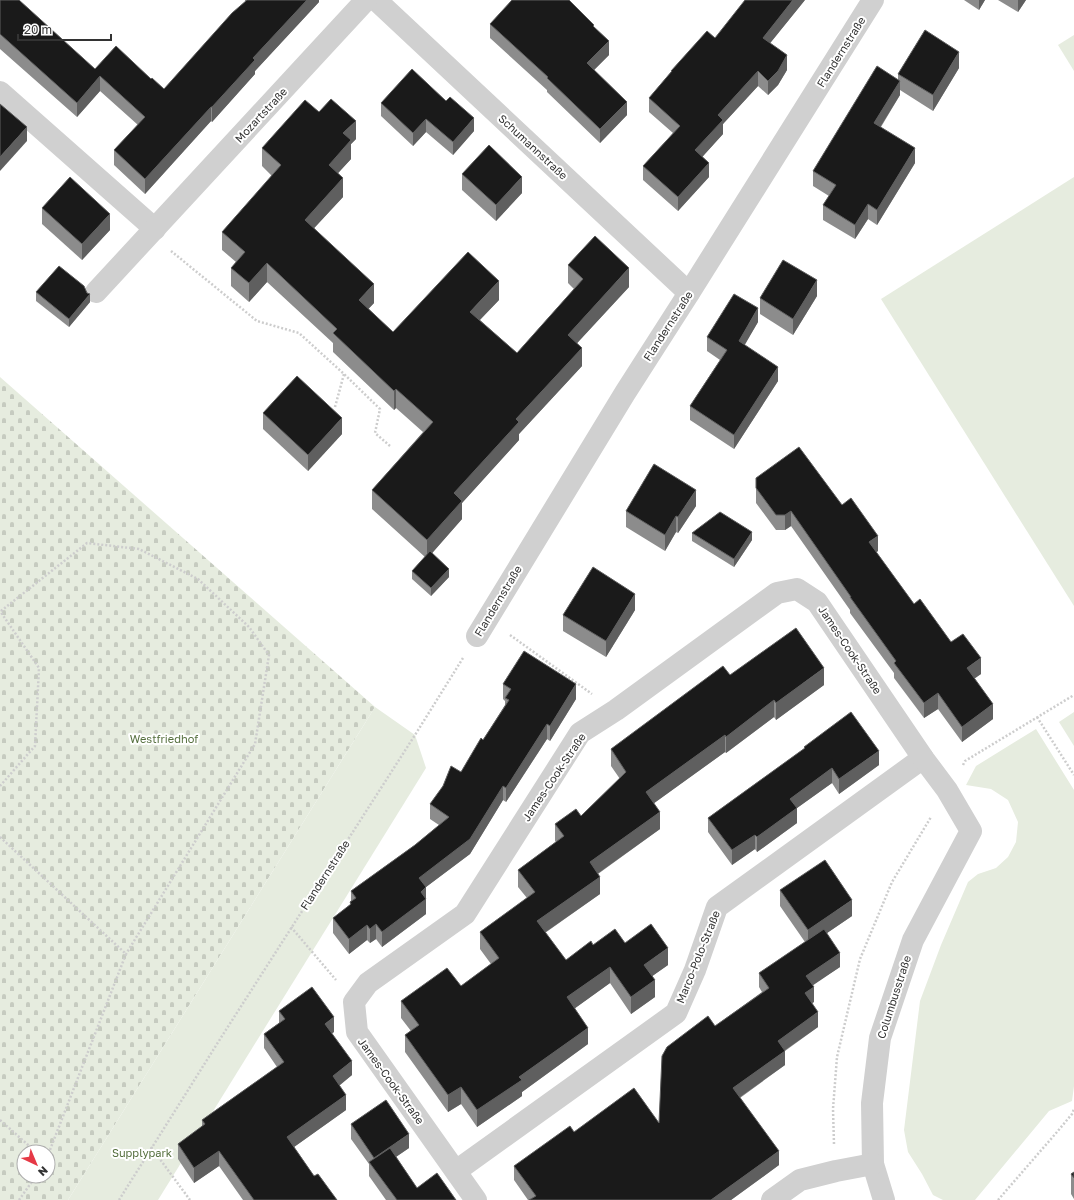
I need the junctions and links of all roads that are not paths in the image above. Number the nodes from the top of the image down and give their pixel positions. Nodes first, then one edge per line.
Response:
1 (366, 0) edge
2 (376, 0) edge
3 (873, 0) edge
4 (0, 92) edge
5 (152, 232) junction
6 (96, 292) dead end
7 (690, 293) junction
8 (482, 627) road end
9 (923, 758) junction
10 (971, 831) joint
11 (873, 1164) junction
12 (456, 1171) junction
13 (476, 1200) edge
14 (772, 1200) edge
15 (884, 1200) edge

1 - 5 street, Mozartstraße
2 - 7 street, Schumannstraße
3 - 7 street, Flandernstraße
4 - 5 street
5 - 6 street, Mozartstraße
7 - 8 street, Flandernstraße
9 - 10 street, James-Cook-Straße
9 - 12 street, Marco-Polo-Straße
9 - 12 street, James-Cook-Straße
10 - 11 street, Columbusstraße
11 - 14 street
11 - 15 street, Columbusstraße
12 - 13 street, James-Cook-Straße

